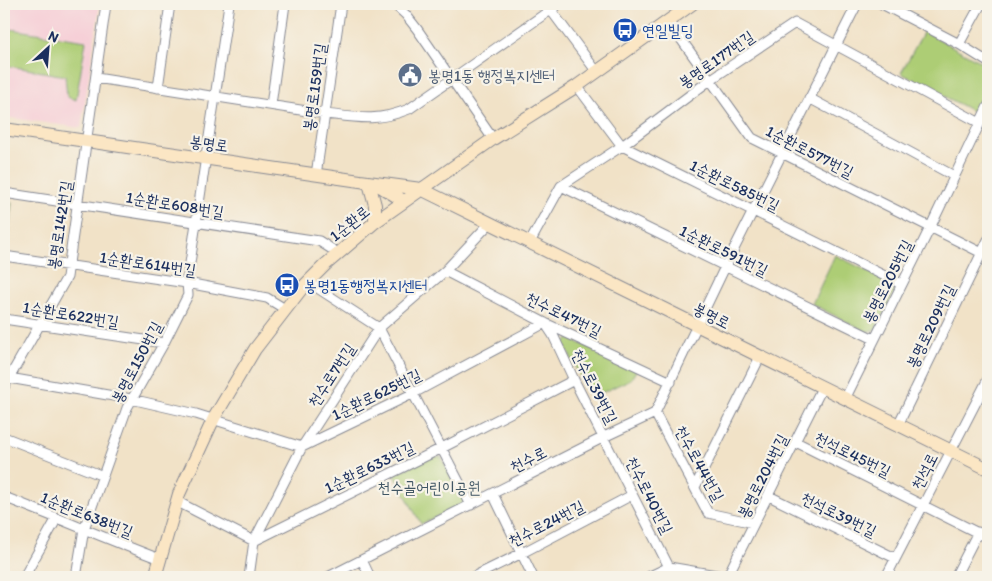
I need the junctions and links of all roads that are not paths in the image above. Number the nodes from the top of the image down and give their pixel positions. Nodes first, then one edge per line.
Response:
1 (106, 4) edge
2 (170, 4) edge
3 (229, 4) edge
4 (285, 4) edge
5 (341, 4) edge
6 (394, 4) edge
7 (540, 4) edge
8 (559, 4) edge
9 (692, 4) edge
10 (857, 4) edge
11 (882, 4) edge
12 (981, 4) edge
13 (550, 9) junction
14 (668, 20) junction
15 (959, 44) junction
16 (837, 45) junction
17 (988, 62) edge
18 (597, 72) junction
19 (96, 78) junction
20 (452, 79) junction
21 (710, 80) junction
22 (577, 86) junction
23 (158, 88) junction
24 (214, 96) junction
25 (810, 98) junction
26 (271, 105) junction
27 (988, 106) edge
28 (326, 114) junction
29 (980, 122) junction
30 (4, 129) edge
31 (493, 139) junction
32 (86, 141) junction
33 (622, 146) junction
34 (782, 154) junction
35 (206, 159) junction
36 (316, 175) junction
37 (954, 176) junction
38 (364, 182) junction
39 (561, 186) junction
40 (421, 190) junction
41 (4, 194) edge
42 (404, 201) junction
43 (78, 204) junction
44 (754, 210) junction
45 (196, 222) junction
46 (375, 222) junction
47 (489, 224) junction
48 (930, 228) junction
49 (988, 240) edge
50 (529, 244) junction
51 (338, 253) junction
52 (985, 255) edge
53 (4, 256) edge
54 (67, 266) junction
55 (725, 267) junction
56 (445, 271) junction
57 (308, 282) junction
58 (187, 283) junction
59 (901, 284) junction
60 (285, 309) junction
61 (4, 319) edge
62 (545, 323) junction
63 (39, 324) junction
64 (697, 325) junction
65 (379, 328) junction
66 (874, 339) junction
67 (164, 343) junction
68 (760, 357) junction
69 (9, 378) junction
70 (988, 379) edge
71 (574, 380) junction
72 (671, 382) junction
73 (4, 387) edge
74 (822, 388) junction
75 (412, 394) junction
76 (984, 396) edge
77 (131, 399) junction
78 (845, 399) junction
79 (655, 413) junction
80 (214, 418) junction
81 (898, 425) junction
82 (4, 437) edge
83 (604, 437) junction
84 (796, 442) junction
85 (302, 447) junction
86 (440, 449) junction
87 (951, 451) junction
88 (988, 469) edge
89 (103, 476) junction
90 (695, 487) junction
91 (493, 494) junction
92 (632, 495) junction
93 (769, 496) junction
94 (4, 497) edge
95 (176, 502) junction
96 (470, 505) junction
97 (923, 505) junction
98 (57, 518) junction
99 (754, 523) junction
100 (84, 529) junction
101 (978, 532) junction
102 (988, 538) edge
103 (254, 541) junction
104 (522, 553) junction
105 (895, 558) junction
106 (160, 559) junction
107 (362, 560) junction
108 (669, 567) junction
109 (24, 577) edge
110 (76, 577) edge
111 (155, 577) edge
112 (249, 577) edge
113 (328, 577) edge
114 (370, 577) edge
115 (473, 577) edge
116 (533, 577) edge
117 (648, 577) edge
118 (728, 577) edge
119 (886, 577) edge
120 (955, 577) edge

1 - 19 street, 봉명로142번길
2 - 23 street
3 - 24 street, 봉명로150번길
4 - 26 street
5 - 28 street, 봉명로159번길
6 - 20 street
7 - 13 street
8 - 13 street
9 - 14 street, 1순환로
10 - 16 street
11 - 15 street
12 - 15 street
13 - 18 street
13 - 20 street
14 - 18 street, 1순환로
14 - 21 street, 1순환로577번길
15 - 17 street
16 - 21 street, 봉명로177번길
16 - 25 street
16 - 29 street, 봉명로177번길
18 - 22 street, 1순환로
19 - 23 street
19 - 32 street, 봉명로142번길
20 - 28 street
20 - 31 street
21 - 33 street, 봉명로177번길
21 - 34 street, 1순환로577번길
22 - 31 street, 1순환로
22 - 33 street, 1순환로585번길
23 - 24 street
24 - 26 street
24 - 35 street, 봉명로150번길
25 - 34 street
25 - 37 street
26 - 28 street
27 - 29 street, 봉명로205번길
28 - 36 street, 봉명로159번길
29 - 37 street, 봉명로205번길
30 - 32 street, 봉명로
31 - 40 street, 1순환로
32 - 35 street, 봉명로
32 - 43 street, 봉명로142번길
33 - 39 street, 봉명로177번길
33 - 44 street, 1순환로585번길
34 - 44 street
34 - 48 street, 1순환로577번길
35 - 36 street, 봉명로
35 - 45 street, 봉명로150번길
36 - 38 street, 봉명로
37 - 48 street, 봉명로205번길
38 - 40 street, 봉명로
38 - 42 street, 봉명로
38 - 46 street
39 - 50 street, 봉명로177번길
39 - 55 street, 1순환로591번길
40 - 42 street, 1순환로
40 - 47 street, 봉명로
41 - 43 street, 1순환로608번길
42 - 46 street, 1순환로
43 - 45 street, 1순환로608번길
43 - 54 street, 봉명로142번길
44 - 55 street
44 - 59 street, 1순환로585번길
45 - 51 street, 1순환로608번길
45 - 58 street, 봉명로150번길
46 - 51 street, 1순환로
47 - 50 street, 봉명로
47 - 56 street, 천수로7번길
48 - 52 street, 1순환로577번길
48 - 59 street, 봉명로205번길
49 - 52 street, 봉명로209번길
50 - 64 street, 봉명로
51 - 57 street, 1순환로
52 - 81 street, 봉명로209번길
53 - 54 street, 1순환로614번길
54 - 58 street, 1순환로614번길
54 - 63 street, 봉명로142번길
55 - 64 street
55 - 66 street, 1순환로591번길
56 - 62 street, 천수로47번길
56 - 65 street, 천수로7번길
57 - 60 street, 1순환로
57 - 65 street
58 - 60 street, 1순환로614번길
58 - 67 street, 봉명로150번길
59 - 66 street, 봉명로205번길
60 - 80 street, 1순환로
61 - 63 street, 1순환로622번길
62 - 71 street, 천수로39번길
62 - 72 street, 천수로47번길
62 - 75 street, 1순환로625번길
63 - 67 street, 1순환로622번길
63 - 69 street, 봉명로142번길
64 - 68 street, 봉명로
64 - 72 street
65 - 75 street
65 - 85 street, 천수로7번길
66 - 78 street, 봉명로205번길
67 - 77 street, 봉명로150번길
68 - 74 street, 봉명로
68 - 90 street
69 - 73 street, 봉명로142번길
69 - 77 street
70 - 76 street, 천석로
71 - 83 street, 천수로39번길
71 - 86 street, 1순환로633번길
72 - 79 street
74 - 78 street, 봉명로
74 - 84 street, 봉명로204번길
75 - 85 street, 1순환로625번길
75 - 86 street
76 - 87 street, 천석로
77 - 80 street
77 - 89 street, 봉명로150번길
78 - 81 street, 봉명로
79 - 83 street, 천수로
79 - 90 street, 천수로44번길
80 - 85 street
80 - 95 street, 1순환로
81 - 87 street, 봉명로
82 - 89 street
83 - 91 street, 천수로
83 - 92 street, 천수로40번길
84 - 93 street, 봉명로204번길
84 - 97 street, 천석로45번길
85 - 103 street, 천수로7번길
86 - 96 street
86 - 103 street, 1순환로633번길
87 - 88 street, 봉명로
87 - 97 street, 천석로
89 - 100 street, 봉명로150번길
90 - 99 street, 천수로44번길
91 - 96 street, 천수로
91 - 104 street
92 - 104 street, 천수로24번길
92 - 108 street, 천수로40번길
93 - 99 street, 봉명로204번길
93 - 105 street, 천석로39번길
94 - 98 street, 1순환로638번길
95 - 103 street
95 - 106 street, 1순환로
96 - 107 street, 천수로
97 - 101 street, 천석로45번길
97 - 105 street, 천석로
98 - 100 street, 1순환로638번길
98 - 109 street
99 - 118 street, 봉명로204번길
100 - 106 street, 1순환로638번길
100 - 110 street, 봉명로150번길
101 - 102 street, 천석로45번길
101 - 120 street
103 - 112 street, 천수로7번길
104 - 115 street, 천수로24번길
104 - 116 street
105 - 119 street, 천석로
106 - 111 street, 1순환로
107 - 113 street, 천수로
107 - 114 street
108 - 117 street
108 - 118 street

